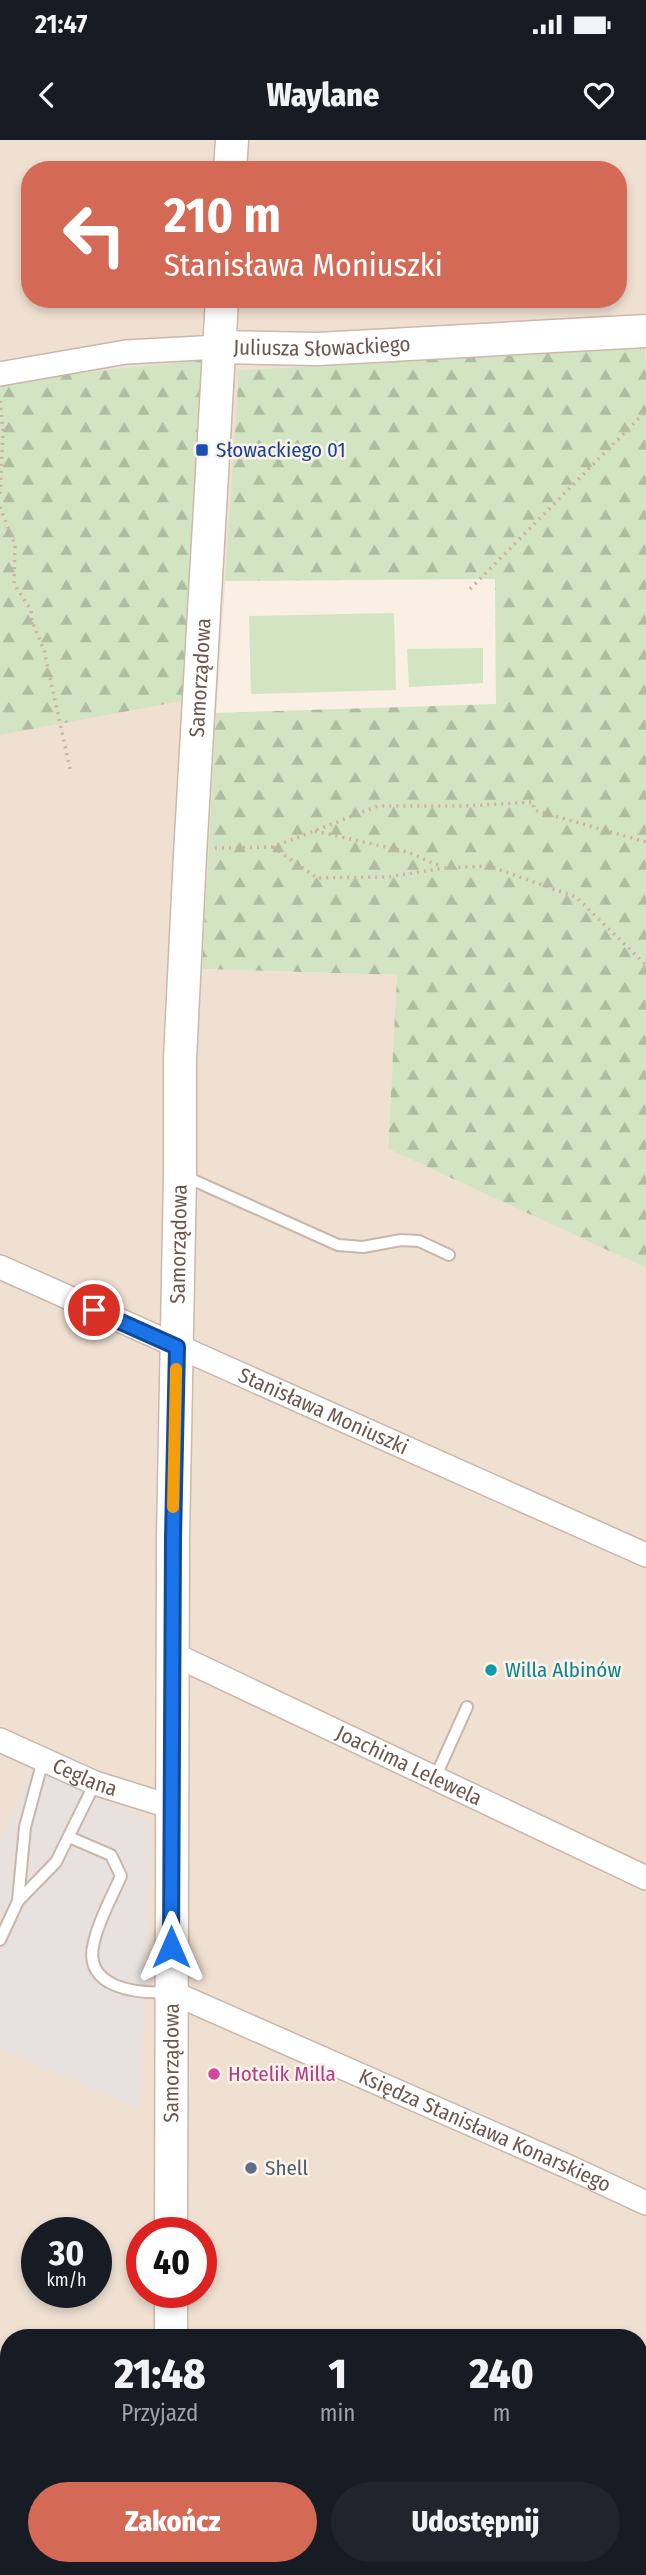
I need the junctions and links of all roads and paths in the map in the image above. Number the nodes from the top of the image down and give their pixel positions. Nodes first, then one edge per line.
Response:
1 (232, 140) edge
2 (231, 161) edge
3 (221, 308) edge
4 (646, 331) edge
5 (219, 347) junction
6 (0, 374) edge
7 (0, 401) edge
8 (646, 414) edge
9 (0, 497) edge
10 (0, 507) edge
11 (470, 589) dead end
12 (71, 769) dead end
13 (313, 830) junction
14 (646, 842) edge
15 (273, 847) junction
16 (190, 855) junction
17 (445, 868) junction
18 (646, 965) edge
19 (180, 1175) junction
20 (449, 1255) dead end
21 (0, 1267) edge
22 (177, 1347) junction
23 (646, 1555) edge
24 (173, 1654) junction
25 (467, 1707) dead end
26 (0, 1740) edge
27 (43, 1760) junction
28 (436, 1779) junction
29 (95, 1783) junction
30 (172, 1807) junction
31 (69, 1837) junction
32 (646, 1878) edge
33 (18, 1901) junction
34 (0, 1940) edge
35 (171, 1992) junction
36 (646, 2203) edge
37 (171, 2217) edge
38 (171, 2308) edge
39 (171, 2329) edge

1 - 2 street
3 - 5 street, Samorządowa
4 - 5 street, Juliusza Słowackiego
5 - 6 street, Juliusza Słowackiego
5 - 16 street, Samorządowa
7 - 9 path
8 - 11 path
10 - 12 path
13 - 14 path
13 - 15 path
13 - 17 path
15 - 16 path
15 - 17 path
16 - 19 street, Samorządowa
17 - 18 path
19 - 20 lane
19 - 22 street, Samorządowa
21 - 22 street, Stanisława Moniuszki
22 - 23 street, Stanisława Moniuszki
22 - 24 street, Samorządowa
24 - 28 street, Joachima Lelewela
24 - 30 street, Samorządowa
25 - 28 lane
26 - 27 street, Ceglana
27 - 29 street, Ceglana
27 - 33 lane
28 - 32 street, Joachima Lelewela
29 - 30 street, Ceglana
29 - 31 lane
30 - 35 street, Samorządowa
31 - 33 lane
31 - 35 lane
33 - 34 lane
35 - 36 street, Księdza Stanisława Konarskiego
35 - 37 street, Samorządowa
38 - 39 street

